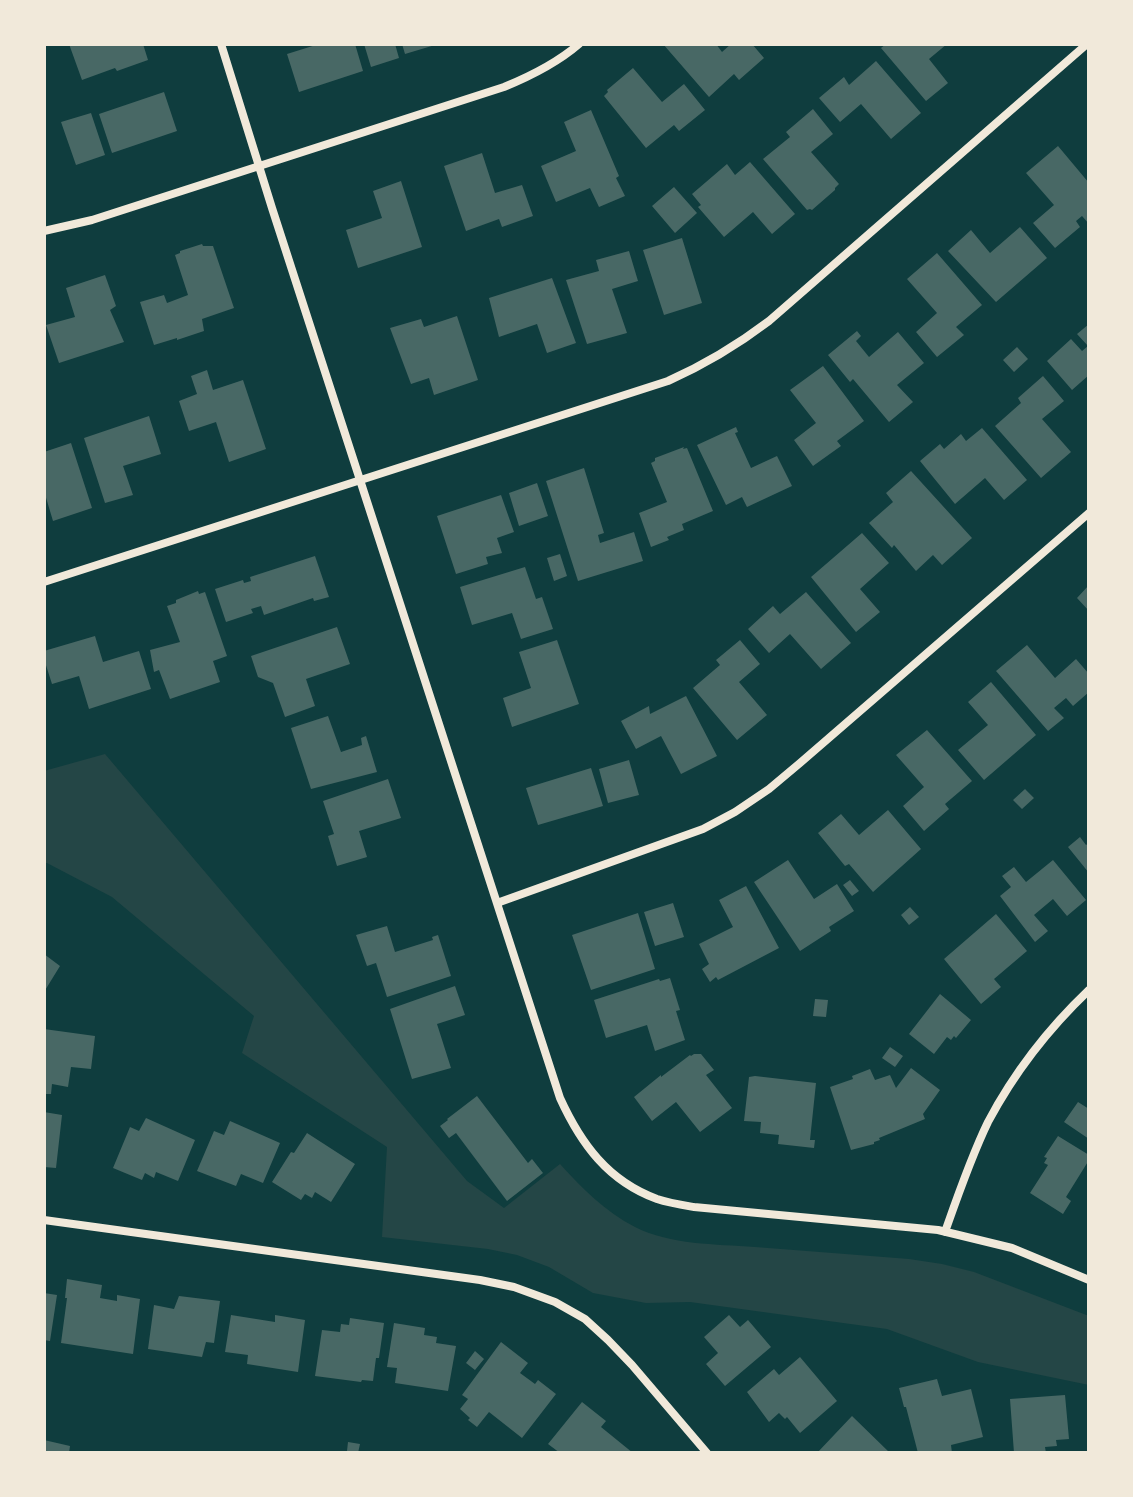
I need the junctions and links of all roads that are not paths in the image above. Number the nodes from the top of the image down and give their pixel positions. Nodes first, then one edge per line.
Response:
1 (221, 44) edge
2 (579, 44) edge
3 (1087, 44) edge
4 (259, 166) junction
5 (44, 231) edge
6 (361, 480) junction
7 (1089, 513) edge
8 (44, 582) edge
9 (497, 903) junction
10 (1089, 990) edge
11 (44, 1220) edge
12 (945, 1232) junction
13 (1089, 1280) edge
14 (707, 1453) edge

1 - 4 street
2 - 4 street
3 - 6 street
4 - 5 street
4 - 6 street
6 - 8 street
6 - 9 street
7 - 9 street
9 - 12 street
10 - 12 street
11 - 14 street
12 - 13 street

